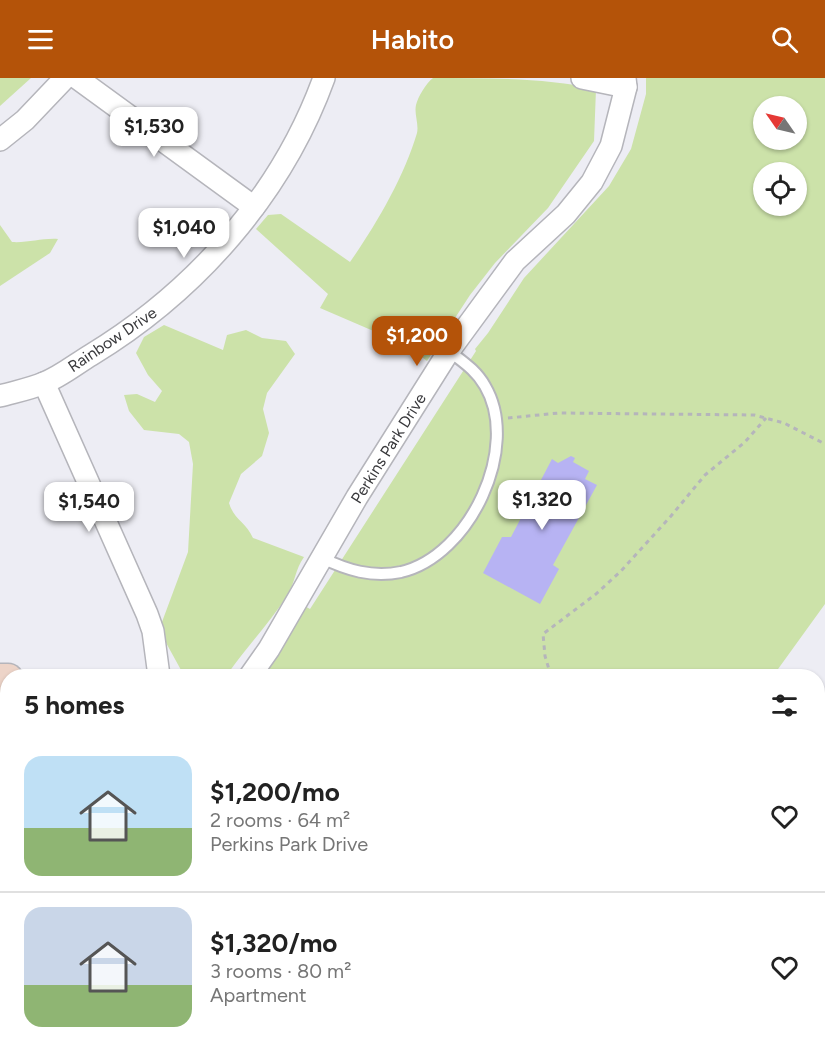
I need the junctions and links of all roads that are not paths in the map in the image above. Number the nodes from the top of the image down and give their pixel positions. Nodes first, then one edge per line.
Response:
1 (65, 78) edge
2 (77, 78) edge
3 (324, 78) edge
4 (582, 78) edge
5 (625, 83) edge
6 (0, 140) edge
7 (254, 207) junction
8 (449, 351) junction
9 (44, 383) junction
10 (0, 396) edge
11 (321, 558) junction
12 (158, 669) edge
13 (255, 669) edge

1 - 6 street
2 - 7 street
3 - 7 street, Rainbow Drive
4 - 5 street
5 - 8 street, Perkins Park Drive
7 - 9 street, Rainbow Drive
8 - 11 street, Perkins Park Drive
8 - 11 lane
9 - 10 street, Rainbow Drive
9 - 12 street
11 - 13 street, Perkins Park Drive

